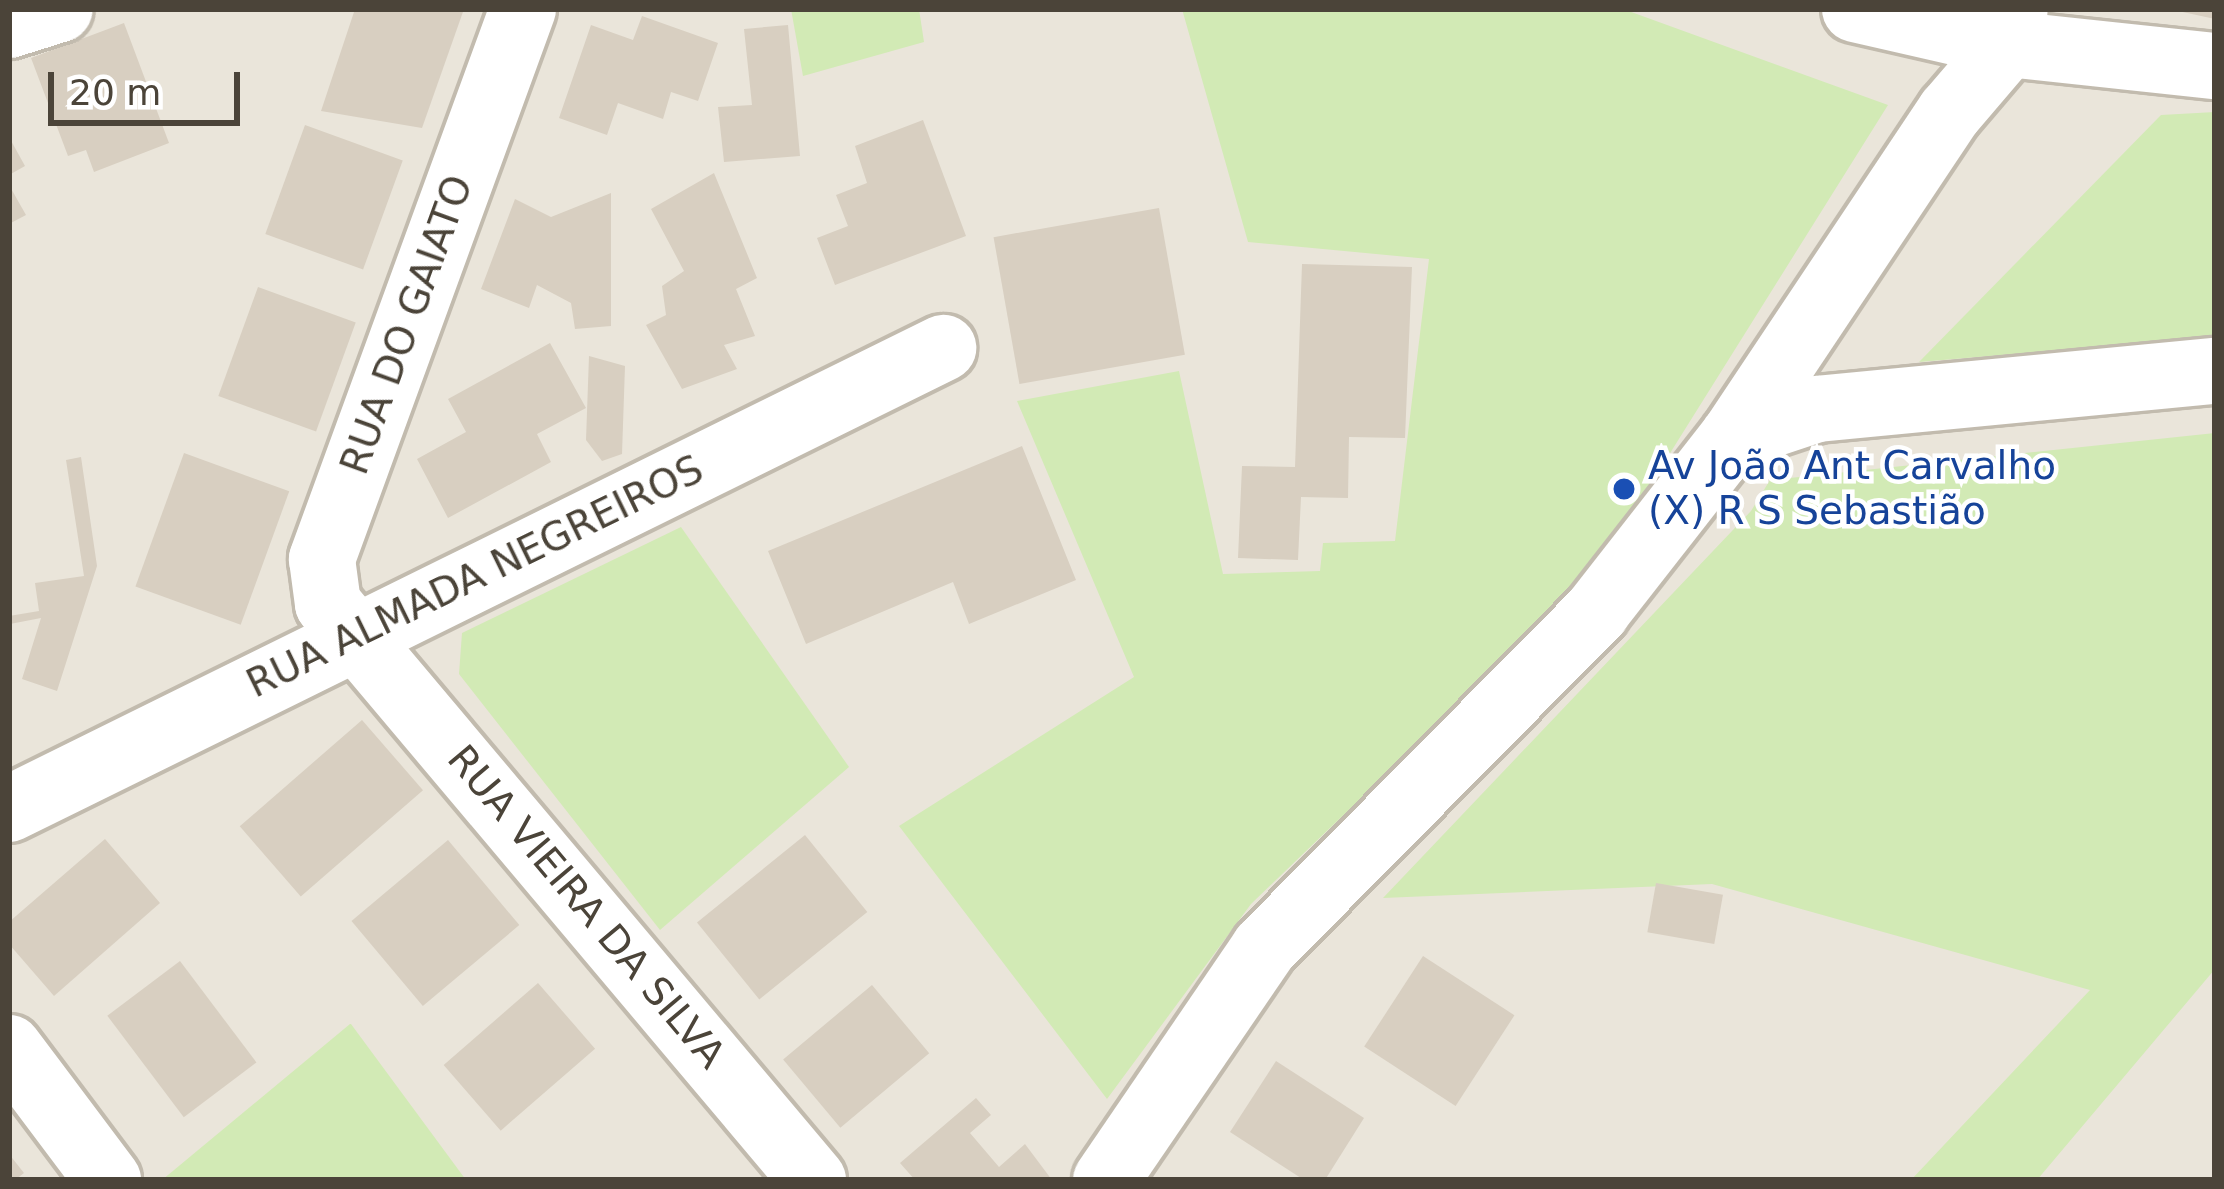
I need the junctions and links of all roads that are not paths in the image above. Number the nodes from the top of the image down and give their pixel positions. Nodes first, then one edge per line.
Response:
1 (60, 9) edge
2 (523, 9) edge
3 (1855, 9) edge
4 (9, 26) edge
5 (2012, 27) edge
6 (2215, 66) edge
7 (943, 349) dead end
8 (2215, 371) edge
9 (1732, 436) junction
10 (359, 633) junction
11 (9, 809) edge
12 (9, 1048) edge
13 (108, 1180) edge
14 (813, 1180) edge
15 (1106, 1180) edge

1 - 4 street
2 - 10 street, RUA DO GAIATO
3 - 5 street
5 - 6 street
5 - 9 street
7 - 10 street, RUA ALMADA NEGREIROS
8 - 9 street
9 - 15 street
10 - 11 street, RUA ALMADA NEGREIROS
10 - 14 street, RUA VIEIRA DA SILVA
12 - 13 street

